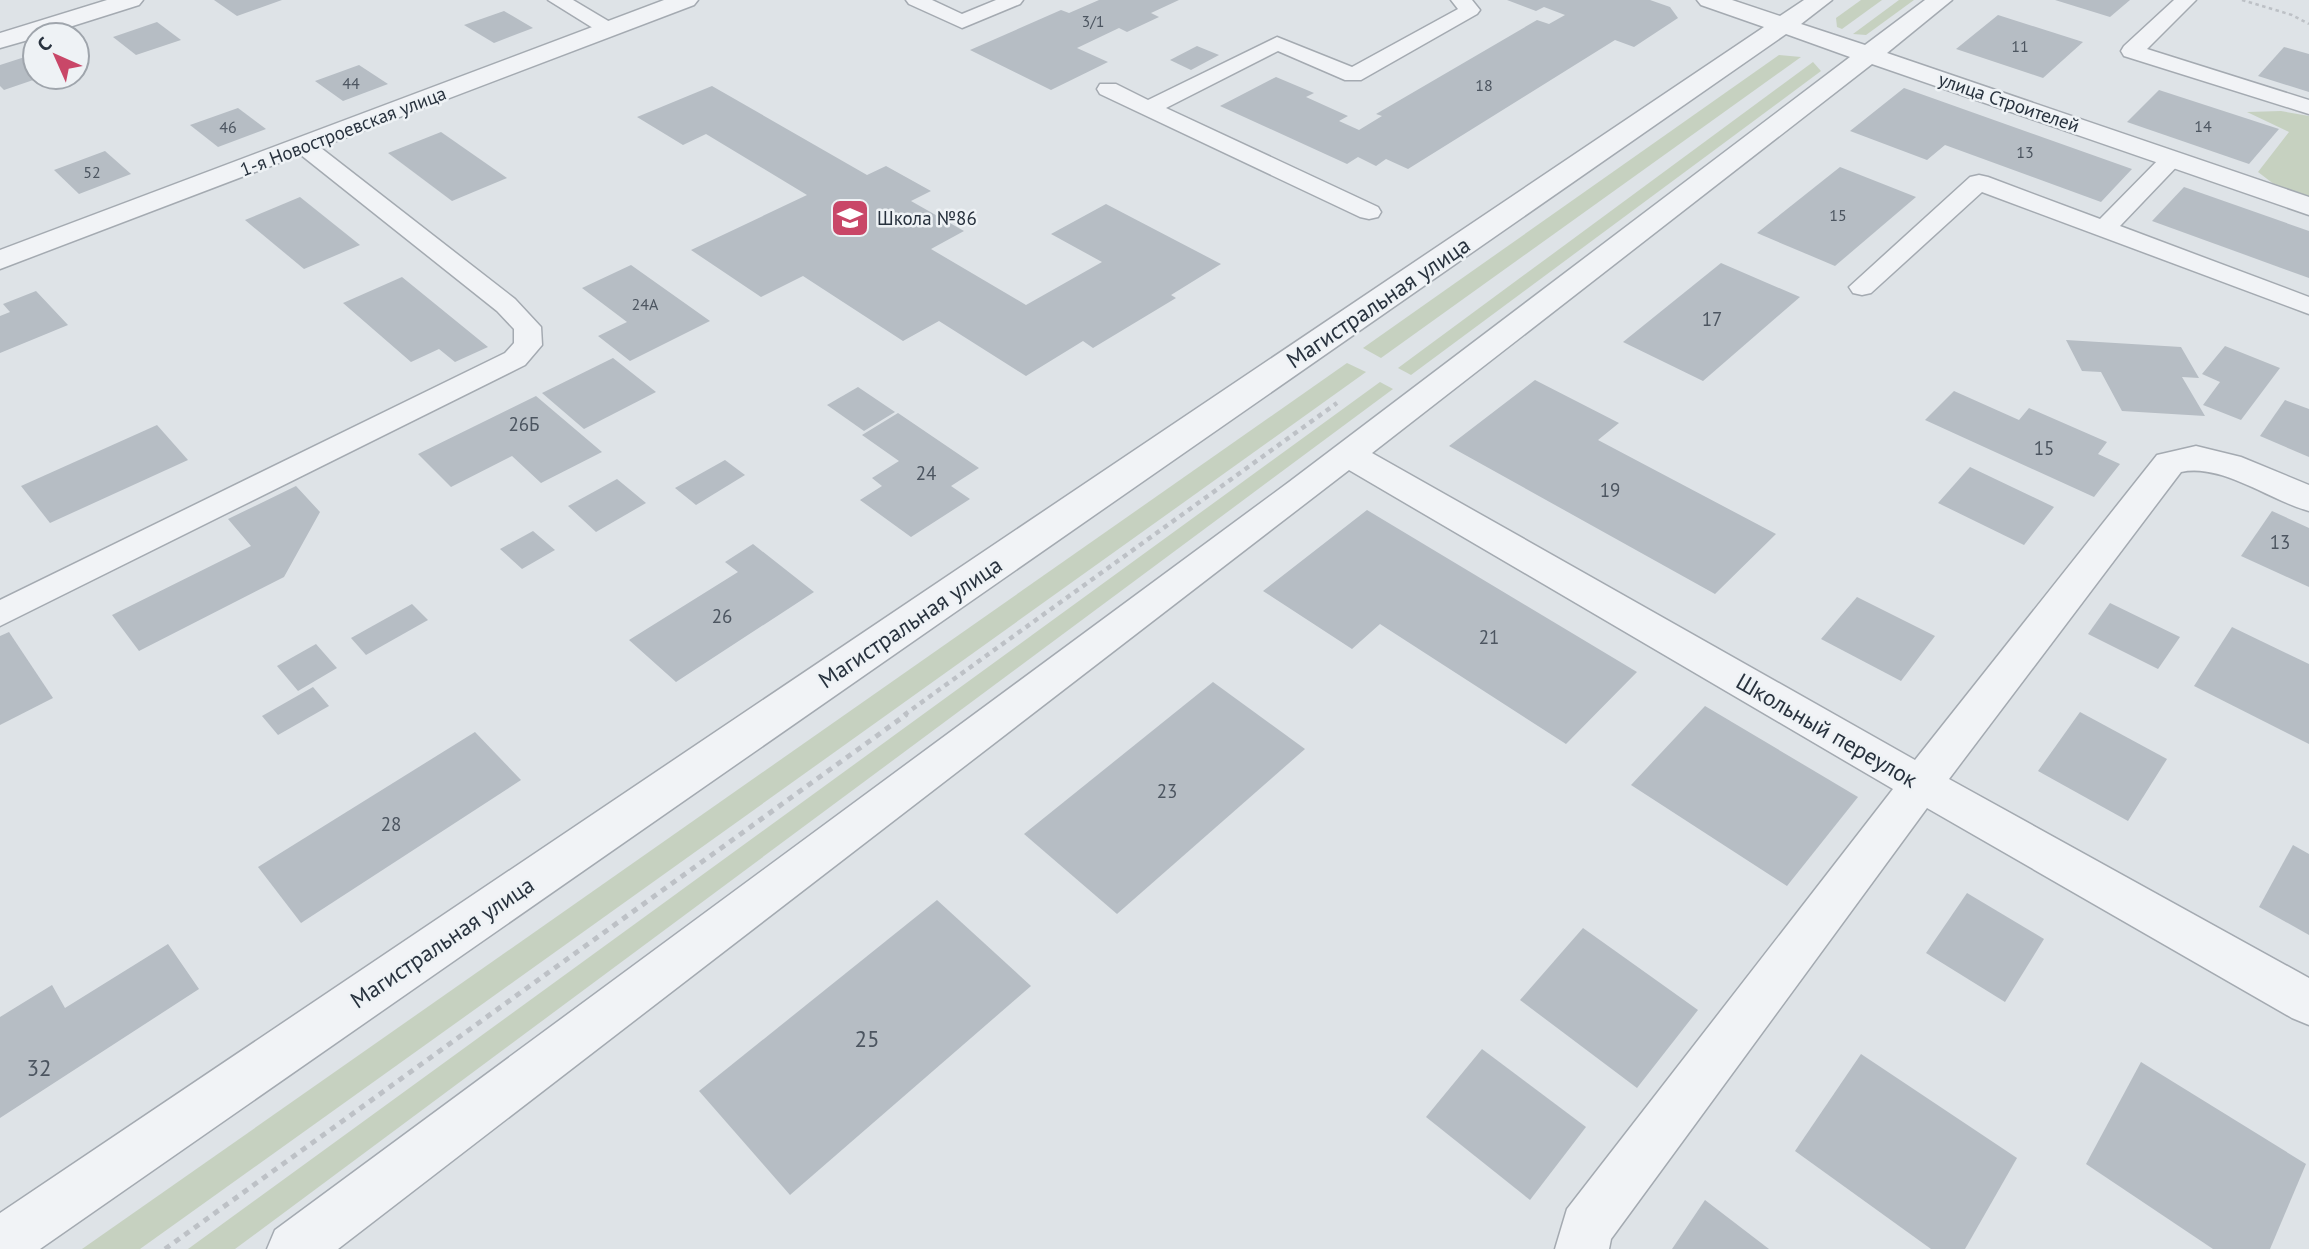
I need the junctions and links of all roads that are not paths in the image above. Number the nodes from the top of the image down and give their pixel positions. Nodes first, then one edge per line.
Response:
1 (131, 0) edge
2 (558, 0) edge
3 (686, 0) edge
4 (916, 0) edge
5 (1013, 0) edge
6 (1461, 0) edge
7 (1709, 0) edge
8 (1820, 0) edge
9 (1940, 0) edge
10 (2186, 0) edge
11 (1783, 25) junction
12 (608, 29) junction
13 (0, 41) edge
14 (1870, 53) junction
15 (1108, 89) dead end
16 (2309, 107) edge
17 (1149, 108) junction
18 (304, 146) junction
19 (2172, 159) junction
20 (2309, 206) edge
21 (1369, 212) dead end
22 (2104, 229) junction
23 (0, 260) edge
24 (1862, 287) dead end
25 (2309, 306) edge
26 (1347, 454) junction
27 (2309, 499) edge
28 (0, 614) edge
29 (1921, 785) junction
30 (2309, 1003) edge
31 (0, 1245) edge
32 (294, 1249) edge
33 (1582, 1249) edge

1 - 13 street
2 - 12 lane
3 - 12 street, 1-я Новостроевская улица
4 - 5 lane
6 - 17 lane
7 - 11 street, улица Строителей
8 - 11 street, Магистральная улица
9 - 14 street
10 - 16 lane
11 - 14 street, улица Строителей
11 - 31 street, Магистральная улица
12 - 18 street, 1-я Новостроевская улица
14 - 19 street, улица Строителей
14 - 26 street
15 - 17 lane
17 - 21 lane
18 - 23 street, 1-я Новостроевская улица
18 - 28 lane
19 - 20 street, улица Строителей
19 - 22 lane
22 - 24 lane
22 - 25 lane
26 - 29 street, Школьный переулок
26 - 32 street
27 - 29 street
29 - 30 street, Школьный переулок
29 - 33 street

